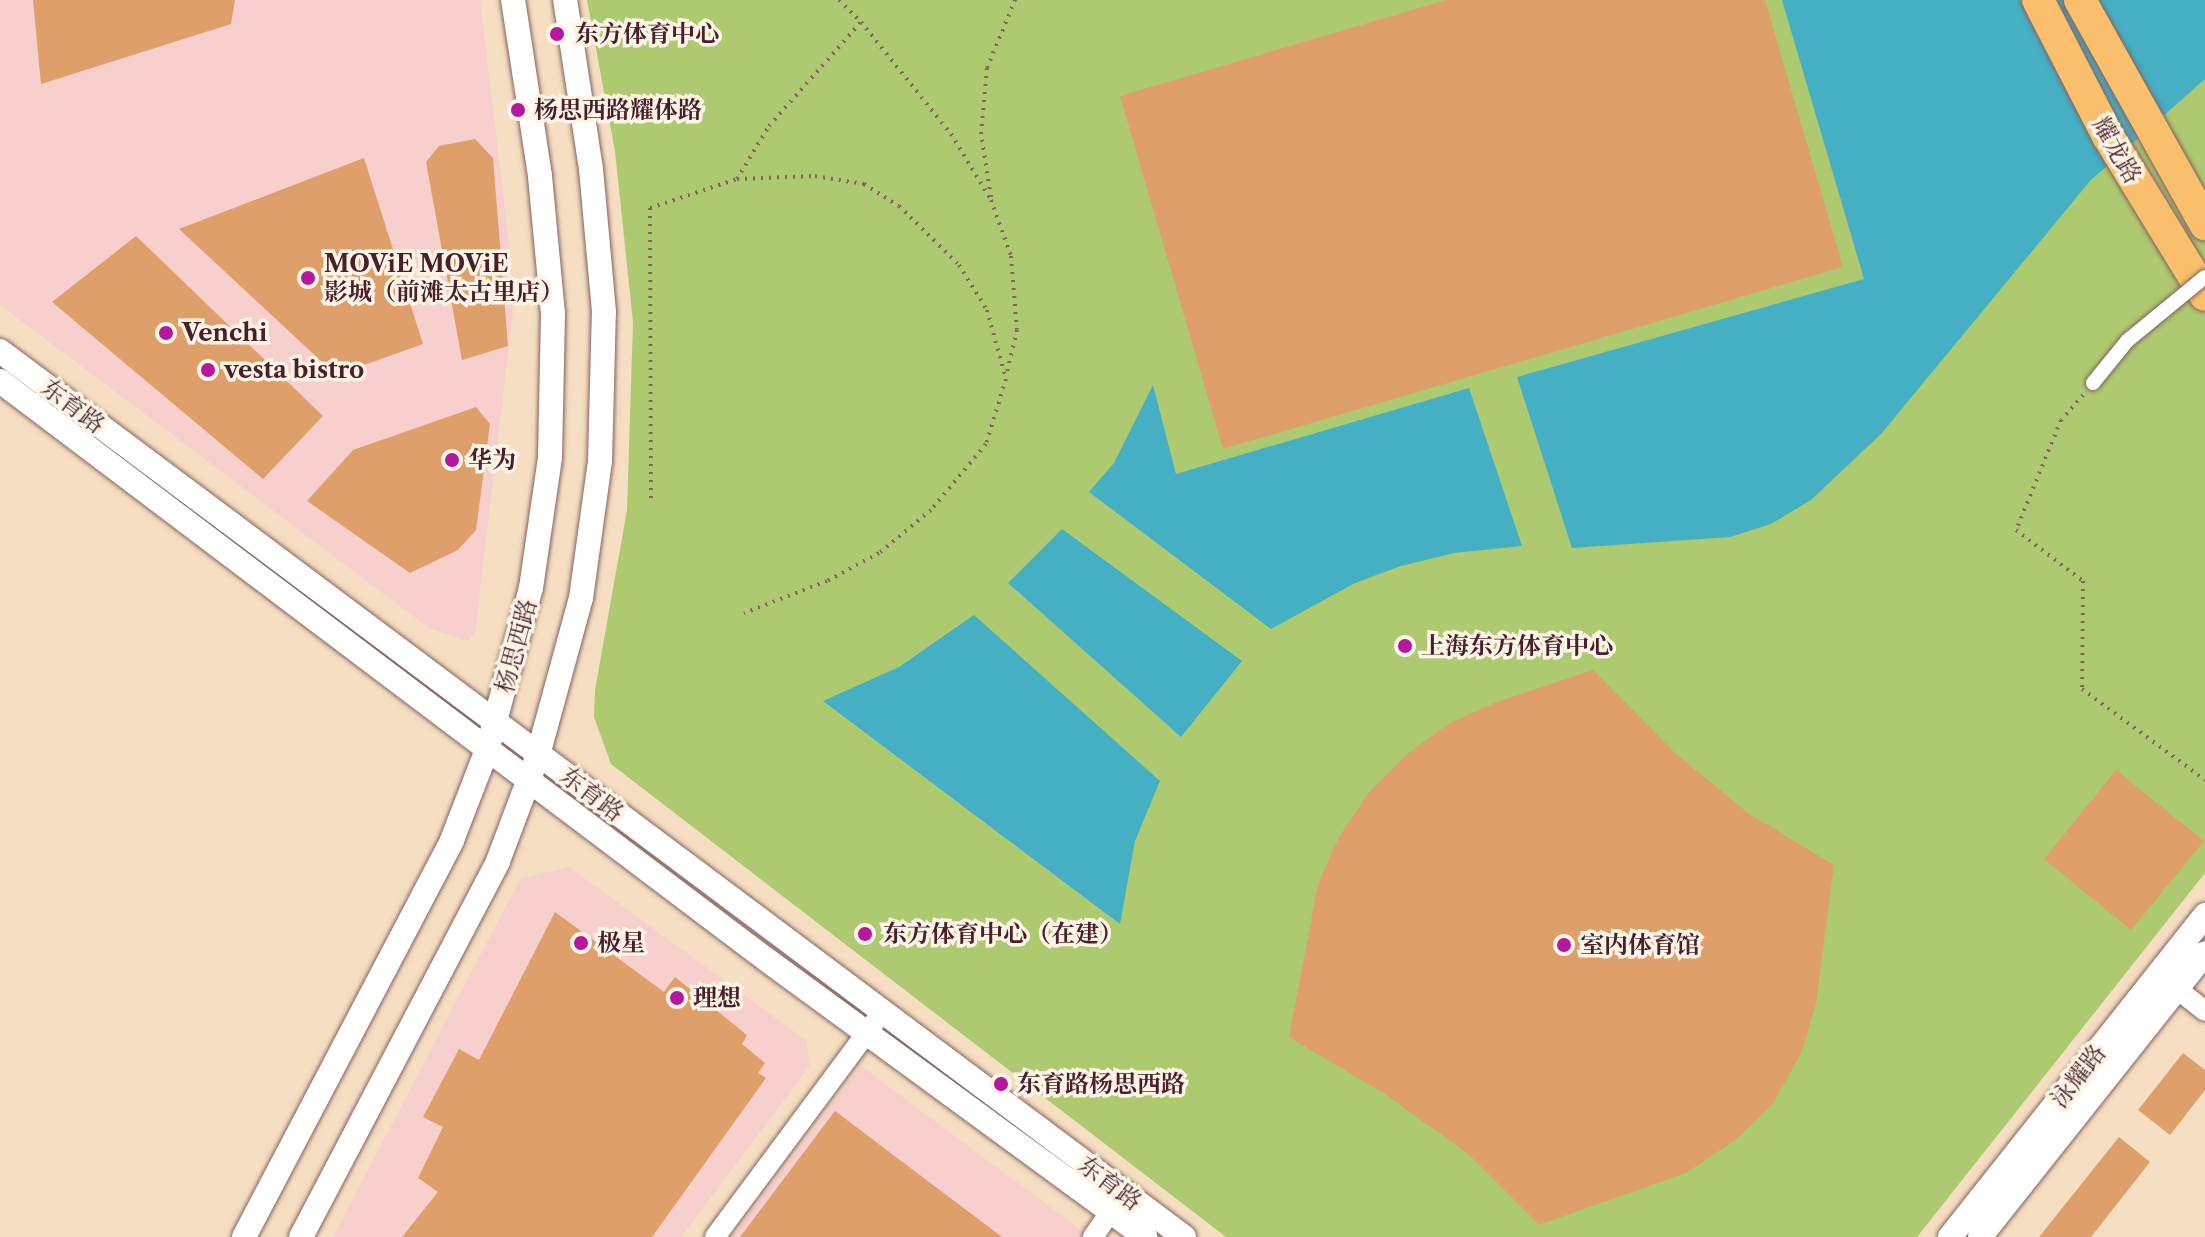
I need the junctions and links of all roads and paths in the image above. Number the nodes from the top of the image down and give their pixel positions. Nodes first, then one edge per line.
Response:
1 (513, 0) edge
2 (565, 0) edge
3 (839, 0) edge
4 (1015, 0) edge
5 (2038, 0) edge
6 (2080, 0) edge
7 (861, 22) junction
8 (737, 179) junction
9 (991, 200) junction
10 (2205, 224) edge
11 (2205, 277) edge
12 (2205, 295) edge
13 (0, 351) edge
14 (1006, 379) junction
15 (0, 381) edge
16 (2093, 383) joint
17 (651, 498) dead end
18 (744, 613) dead end
19 (495, 723) junction
20 (488, 747) junction
21 (538, 755) junction
22 (530, 778) junction
23 (2205, 780) edge
24 (2205, 915) edge
25 (2205, 953) edge
26 (2168, 981) junction
27 (2205, 1011) edge
28 (875, 1022) junction
29 (1117, 1202) junction
30 (244, 1237) edge
31 (301, 1237) edge
32 (715, 1237) edge
33 (1093, 1237) edge
34 (1145, 1237) edge
35 (1184, 1237) edge
36 (1950, 1237) edge
37 (1980, 1237) edge

1 - 19 street, 杨思西路
2 - 21 street, 杨思西路
3 - 7 path
4 - 9 path
5 - 12 main road, 耀龙路
6 - 10 main road, 耀龙路
7 - 8 path
7 - 9 path
8 - 14 path
8 - 17 path
9 - 14 path
11 - 16 street, bridge
13 - 19 street, 东育路
14 - 18 path
15 - 20 street, 东育路
16 - 23 path
19 - 20 street, 杨思西路
19 - 21 street, 东育路
20 - 22 street, 东育路
20 - 30 street, 杨思西路
21 - 22 street, 杨思西路
21 - 28 street, 东育路
22 - 28 street, 东育路
22 - 31 street, 杨思西路
24 - 26 street, 泳耀路
25 - 26 street, 泳耀路
26 - 27 street
26 - 36 street, 泳耀路
26 - 37 street, 泳耀路
28 - 29 street, 东育路
28 - 32 street
29 - 33 street
29 - 34 street, 东育路
29 - 35 street, 东育路

